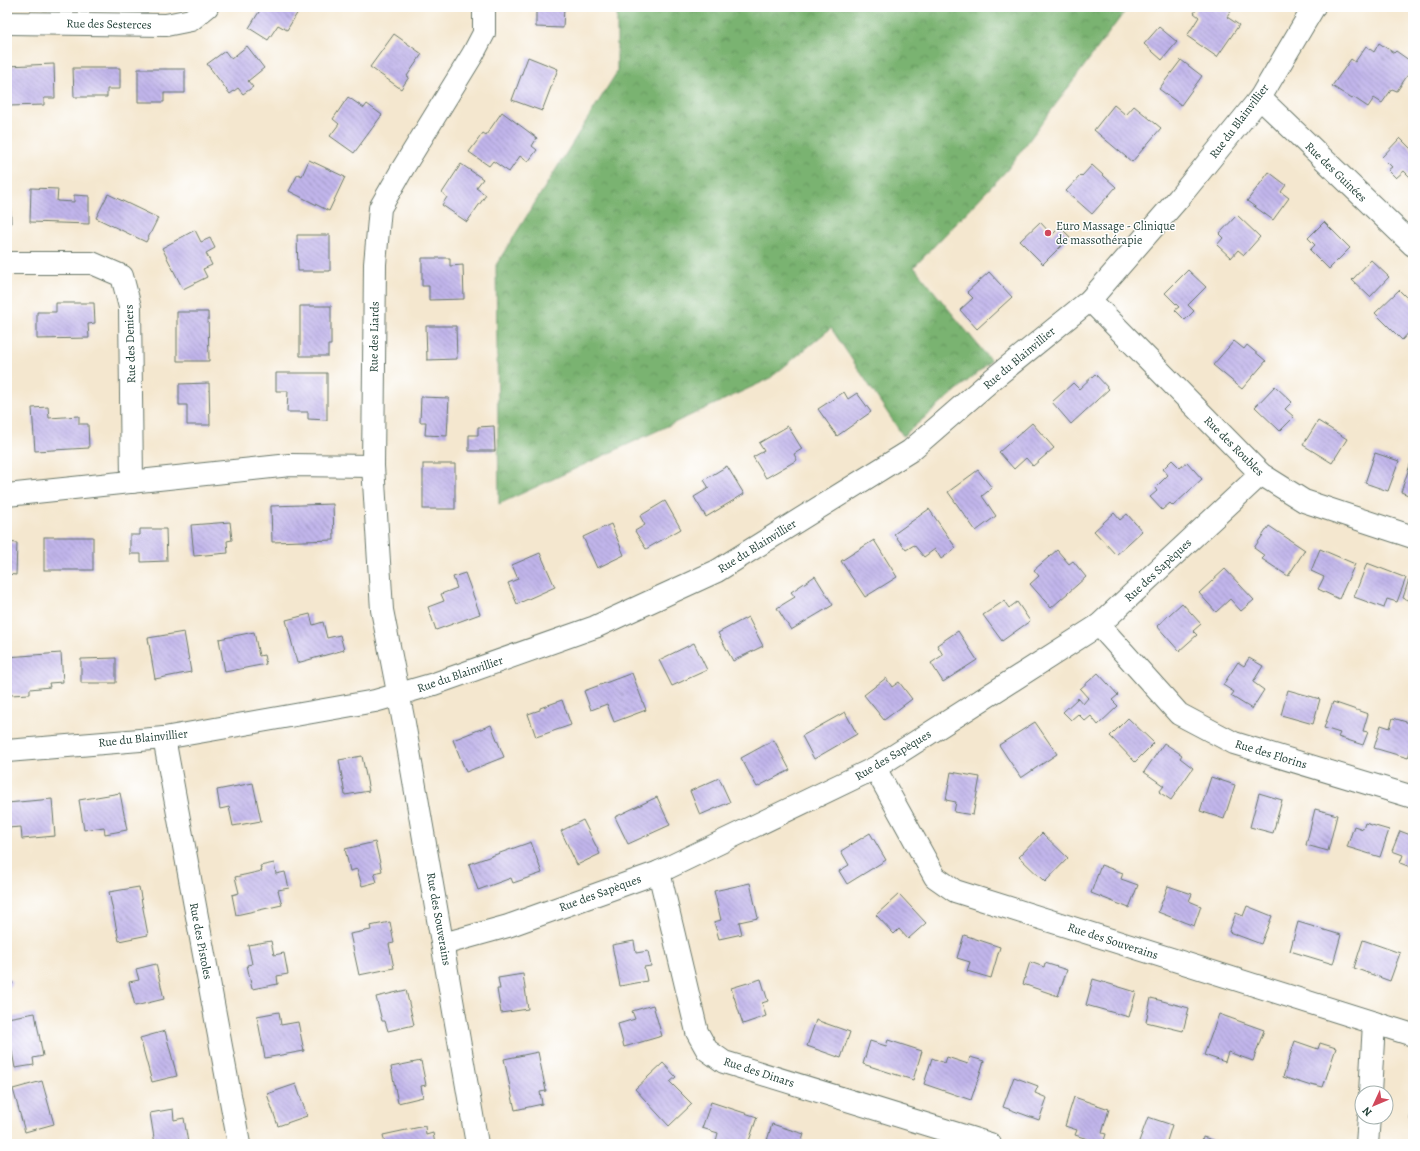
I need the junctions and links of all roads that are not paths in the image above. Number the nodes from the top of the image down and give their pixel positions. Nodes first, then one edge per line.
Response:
1 (207, 7) edge
2 (484, 7) edge
3 (1314, 7) edge
4 (7, 23) edge
5 (1260, 98) junction
6 (1413, 245) edge
7 (7, 263) edge
8 (1090, 300) junction
9 (373, 466) junction
10 (1261, 474) junction
11 (132, 482) junction
12 (7, 495) edge
13 (1413, 537) edge
14 (1099, 625) junction
15 (399, 694) junction
16 (164, 738) junction
17 (7, 751) edge
18 (874, 768) junction
19 (1413, 797) edge
20 (659, 872) junction
21 (443, 944) junction
22 (1374, 1023) junction
23 (1413, 1035) edge
24 (1370, 1085) edge
25 (1368, 1125) edge
26 (239, 1144) edge
27 (477, 1144) edge
28 (990, 1144) edge
29 (1367, 1144) edge

1 - 4 street, Rue des Sesterces
2 - 9 street, Rue des Liards
3 - 5 street, Rue du Blainvillier
5 - 6 street, Rue des Guinées
5 - 8 street, Rue du Blainvillier
7 - 11 street, Rue des Deniers
8 - 10 street, Rue des Roubles
8 - 15 street, Rue du Blainvillier
9 - 11 street
9 - 15 street, Rue des Liards
10 - 13 street, Rue des Roubles
10 - 14 street, Rue des Sapèques
11 - 12 street
14 - 18 street, Rue des Sapèques
14 - 19 street, Rue des Florins
15 - 16 street, Rue du Blainvillier
15 - 21 street, Rue des Souverains
16 - 17 street, Rue du Blainvillier
16 - 26 street, Rue des Pistoles
18 - 20 street, Rue des Sapèques
18 - 22 street, Rue des Souverains
20 - 21 street, Rue des Sapèques
20 - 28 street, Rue des Dinars
21 - 27 street, Rue des Souverains
22 - 23 street, Rue des Souverains
22 - 24 street
25 - 29 street

